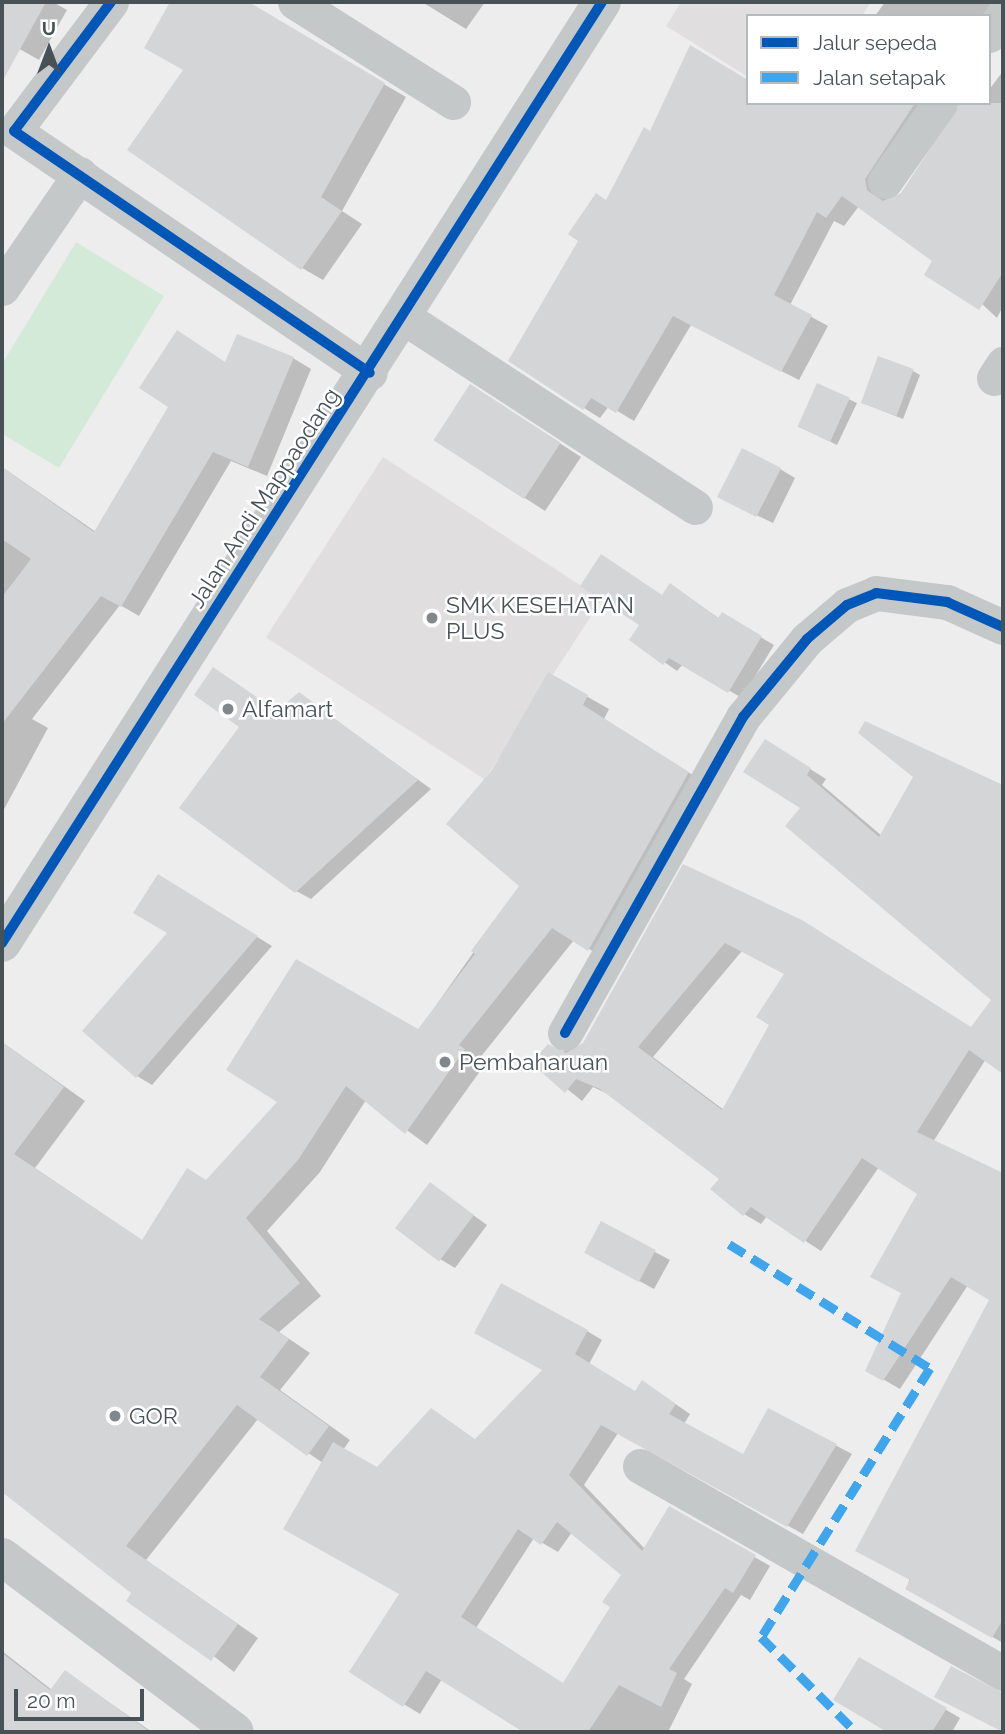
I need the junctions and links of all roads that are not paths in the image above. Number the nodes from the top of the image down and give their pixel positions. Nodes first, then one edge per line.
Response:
1 (111, 2) edge
2 (295, 2) edge
3 (602, 2) edge
4 (1003, 15) edge
5 (991, 32) edge
6 (453, 102) dead end
7 (939, 105) edge
8 (80, 174) junction
9 (885, 181) dead end
10 (2, 288) edge
11 (405, 318) junction
12 (370, 373) junction
13 (695, 507) dead end
14 (1003, 627) edge
15 (2, 943) edge
16 (565, 1032) dead end
17 (640, 1466) dead end
18 (2, 1557) edge
19 (1003, 1673) edge
20 (235, 1732) edge

1 - 8 street
2 - 6 street
3 - 11 street, Jalan Andi Mappaodang
4 - 5 street
7 - 9 street
8 - 10 street
8 - 12 street
11 - 12 street, Jalan Andi Mappaodang
11 - 13 street
12 - 15 street, Jalan Andi Mappaodang
14 - 16 street
17 - 19 street
18 - 20 street

